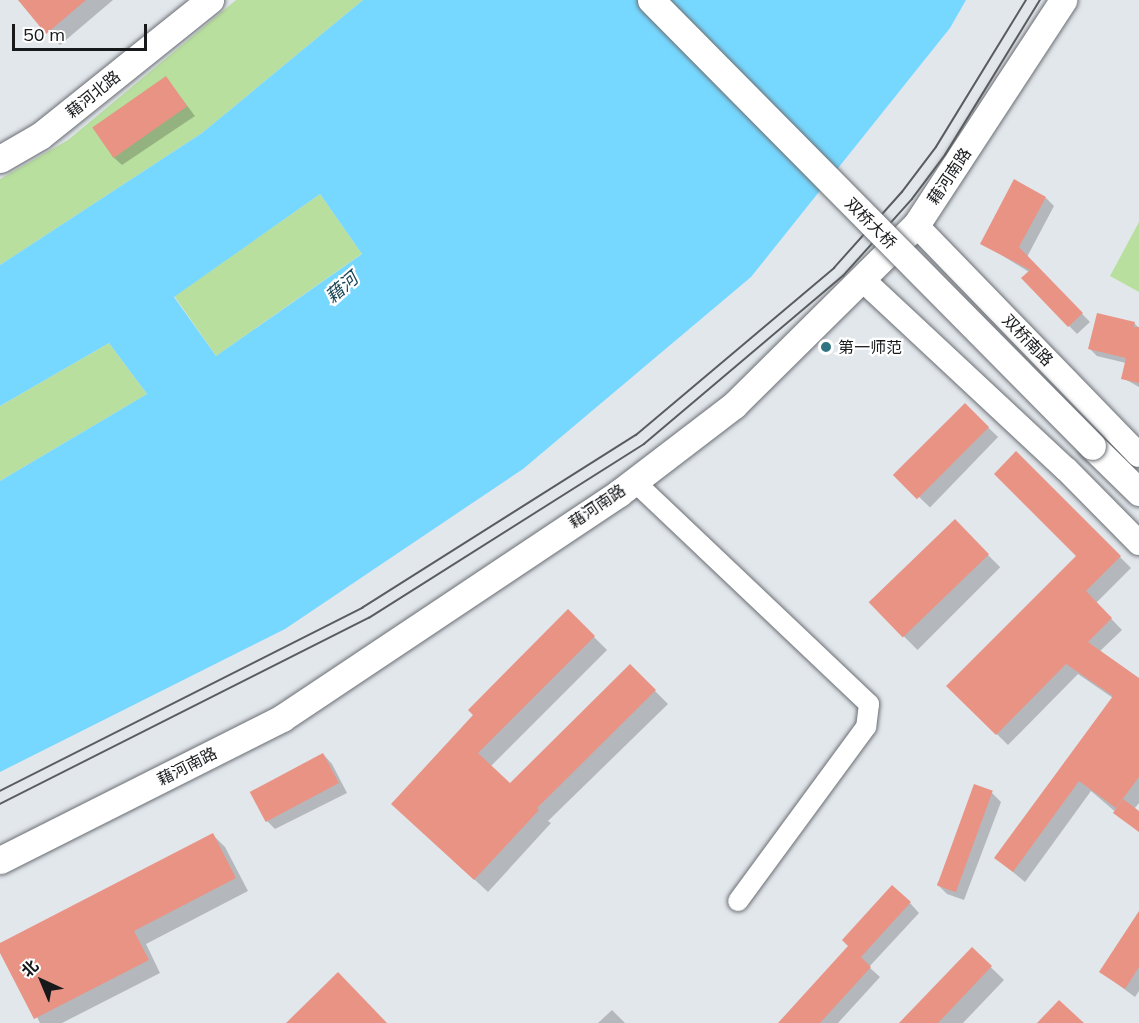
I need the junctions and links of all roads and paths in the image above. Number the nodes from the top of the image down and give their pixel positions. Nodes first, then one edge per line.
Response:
1 (183, 0) edge
2 (210, 0) edge
3 (651, 0) edge
4 (1063, 0) edge
5 (0, 139) edge
6 (0, 159) edge
7 (916, 225) junction
8 (863, 280) junction
9 (1139, 455) edge
10 (634, 481) junction
11 (1139, 492) edge
12 (1139, 543) edge
13 (0, 860) edge
14 (738, 901) dead end

1 - 5 main road, 藉河北路
2 - 6 main road, 藉河北路
3 - 11 main road, 双桥大桥, bridge
4 - 7 main road, 藉河南路
7 - 8 main road, 藉河南路
7 - 9 street, 双桥南路
8 - 10 main road, 藉河南路
8 - 12 street
10 - 13 main road, 藉河南路
10 - 14 street

